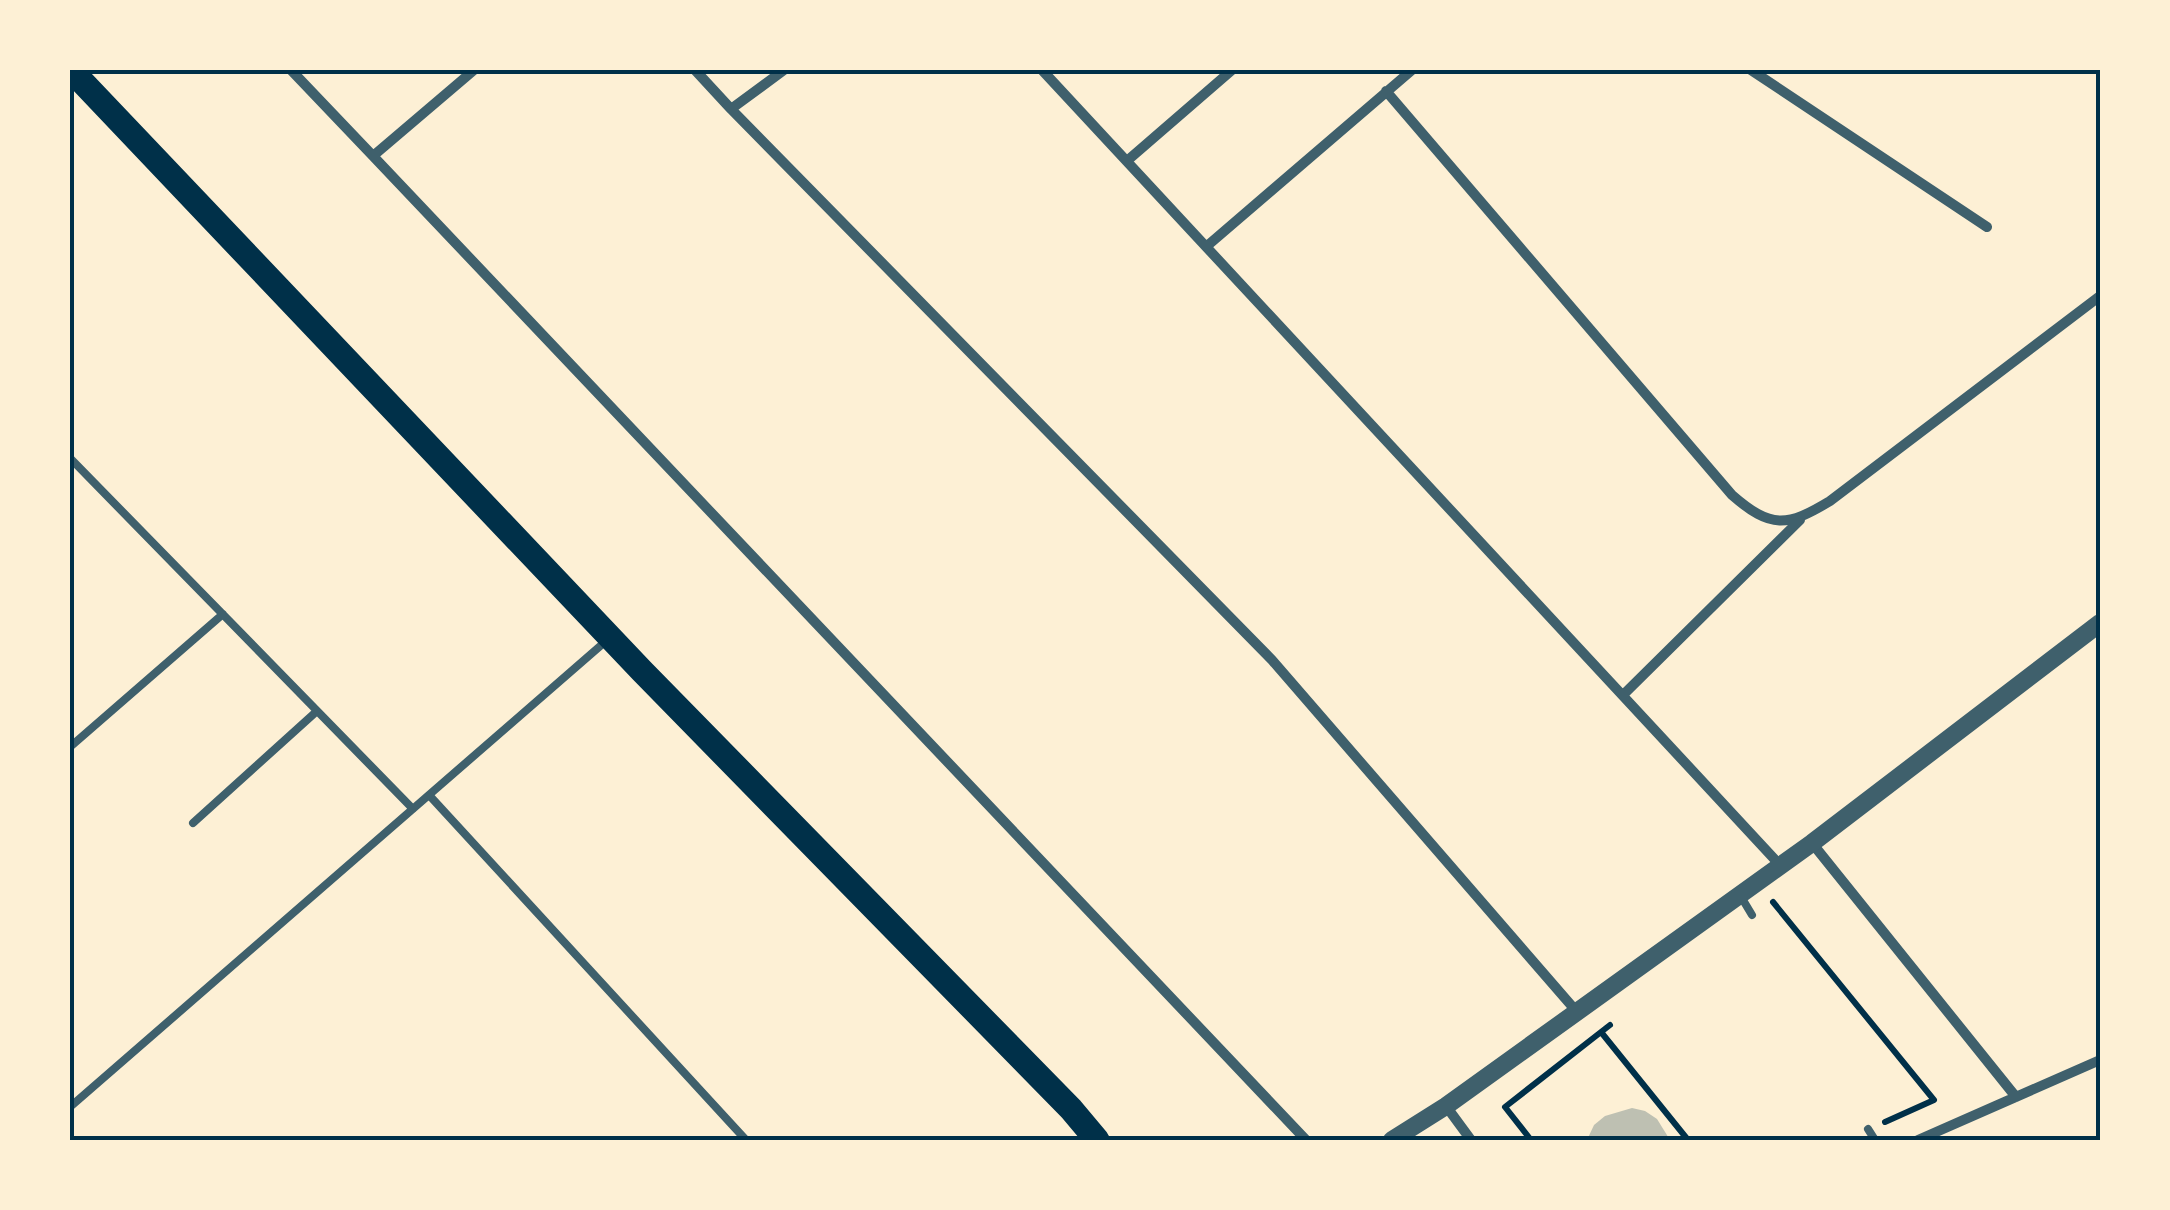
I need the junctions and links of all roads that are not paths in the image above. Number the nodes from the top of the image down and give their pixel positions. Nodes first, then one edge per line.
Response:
1 (71, 70) edge
2 (291, 70) edge
3 (474, 70) edge
4 (695, 70) edge
5 (784, 70) edge
6 (1042, 70) edge
7 (1232, 70) edge
8 (1412, 70) edge
9 (1751, 70) edge
10 (1386, 92) junction
11 (730, 109) junction
12 (374, 156) junction
13 (1128, 160) junction
14 (1987, 227) dead end
15 (1207, 246) junction
16 (2100, 296) edge
17 (70, 458) edge
18 (1802, 518) junction
19 (223, 614) junction
20 (2100, 623) edge
21 (610, 637) junction
22 (1622, 695) junction
23 (318, 712) junction
24 (70, 747) edge
25 (428, 795) junction
26 (413, 809) junction
27 (192, 824) dead end
28 (1812, 843) junction
29 (1780, 865) junction
30 (1740, 894) junction
31 (1752, 916) road end
32 (1577, 1012) junction
33 (2100, 1060) edge
34 (2016, 1097) junction
35 (1446, 1106) junction
36 (70, 1107) edge
37 (1868, 1129) road end
38 (746, 1140) edge
39 (1097, 1140) edge
40 (1306, 1140) edge
41 (1392, 1140) edge
42 (1471, 1140) edge
43 (1875, 1140) edge
44 (1918, 1140) edge

1 - 21 main road
2 - 12 street
3 - 12 street
4 - 11 street
5 - 11 street
6 - 13 street
7 - 13 street
8 - 10 street
9 - 14 street
10 - 15 street
10 - 18 street
11 - 32 street
12 - 40 street
13 - 15 street
15 - 22 street
16 - 18 street
17 - 19 lane
18 - 22 street
19 - 23 lane
19 - 24 lane
20 - 28 street
21 - 25 lane
21 - 39 main road
22 - 29 street
23 - 26 lane
23 - 27 lane
25 - 26 lane
25 - 38 lane
26 - 36 lane
28 - 29 street
28 - 34 street
29 - 30 street
30 - 31 lane
30 - 32 street
32 - 35 street
33 - 34 street
34 - 44 street
35 - 41 street
35 - 42 street
37 - 43 lane

